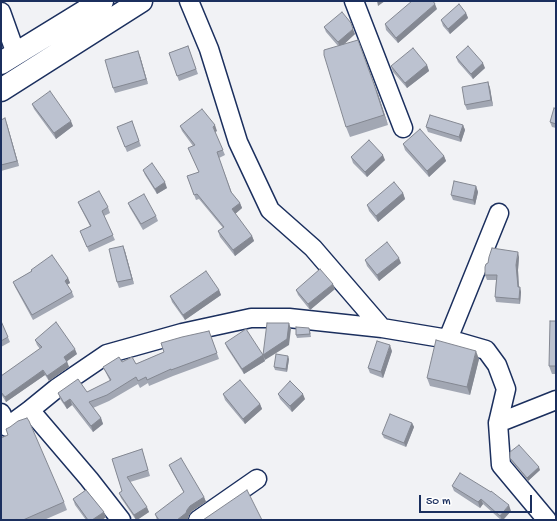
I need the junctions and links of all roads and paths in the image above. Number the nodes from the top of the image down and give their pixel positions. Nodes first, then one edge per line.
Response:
1 (102, 1) edge
2 (141, 1) edge
3 (189, 1) edge
4 (354, 1) edge
5 (1, 12) edge
6 (8, 59) edge
7 (1, 90) edge
8 (403, 128) dead end
9 (499, 213) dead end
10 (382, 328) junction
11 (448, 339) junction
12 (556, 400) edge
13 (30, 410) junction
14 (1, 412) edge
15 (498, 423) junction
16 (257, 479) dead end
17 (121, 520) edge
18 (198, 520) edge
19 (547, 520) edge

1 - 6 highway
2 - 7 highway
3 - 10 street
4 - 8 street
5 - 6 street
9 - 11 street
10 - 11 street
10 - 13 street
11 - 15 street
12 - 15 street
13 - 14 street
13 - 17 street
15 - 19 street
16 - 18 street

